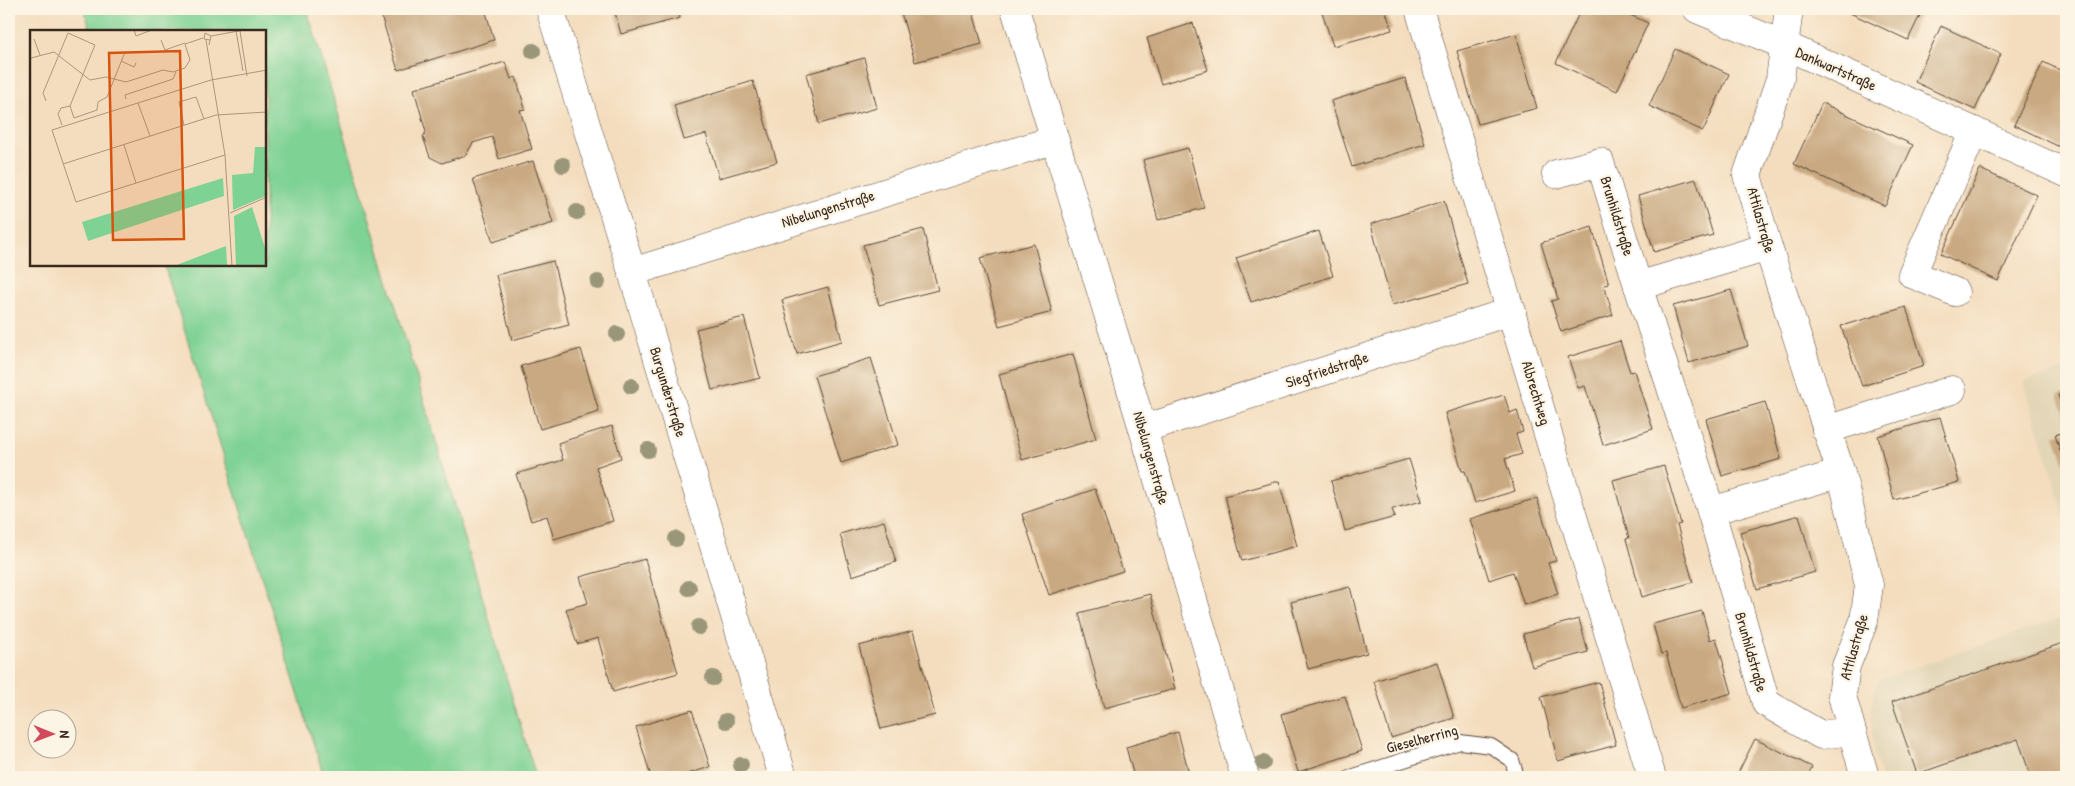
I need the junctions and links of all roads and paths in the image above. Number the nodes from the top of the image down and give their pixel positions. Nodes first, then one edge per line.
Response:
1 (550, 9) edge
2 (1015, 9) edge
3 (1419, 9) edge
4 (1697, 9) edge
5 (1789, 9) edge
6 (1784, 46) junction
7 (1974, 131) junction
8 (1053, 140) junction
9 (2066, 173) edge
10 (1556, 174) dead end
11 (1768, 247) junction
12 (632, 272) junction
13 (1638, 286) junction
14 (1954, 292) dead end
15 (1512, 311) junction
16 (1952, 390) dead end
17 (1142, 429) junction
18 (1826, 430) junction
19 (1841, 473) junction
20 (1711, 511) junction
21 (1852, 731) junction
22 (783, 777) edge
23 (1244, 777) edge
24 (1351, 777) edge
25 (1517, 777) edge
26 (1652, 777) edge
27 (1865, 777) edge

1 - 12 street, Burgunderstraße
2 - 8 street, Nibelungenstraße
3 - 15 street, Albrechtweg
4 - 6 street, Dankwartstraße
5 - 6 street, Attilastraße
6 - 7 street, Dankwartstraße
6 - 11 street, Attilastraße
7 - 9 street, Dankwartstraße
7 - 14 street
8 - 12 street, Nibelungenstraße
8 - 17 street, Nibelungenstraße
10 - 13 street, Brunhildstraße
11 - 13 street
11 - 18 street, Attilastraße
12 - 22 street, Burgunderstraße
13 - 20 street, Brunhildstraße
15 - 17 street, Siegfriedstraße
15 - 26 street, Albrechtweg
16 - 18 street
17 - 23 street, Nibelungenstraße
18 - 19 street, Attilastraße
19 - 20 street
19 - 21 street, Attilastraße
20 - 21 street, Brunhildstraße
21 - 27 street, Attilastraße
24 - 25 lane, Gieselherring

